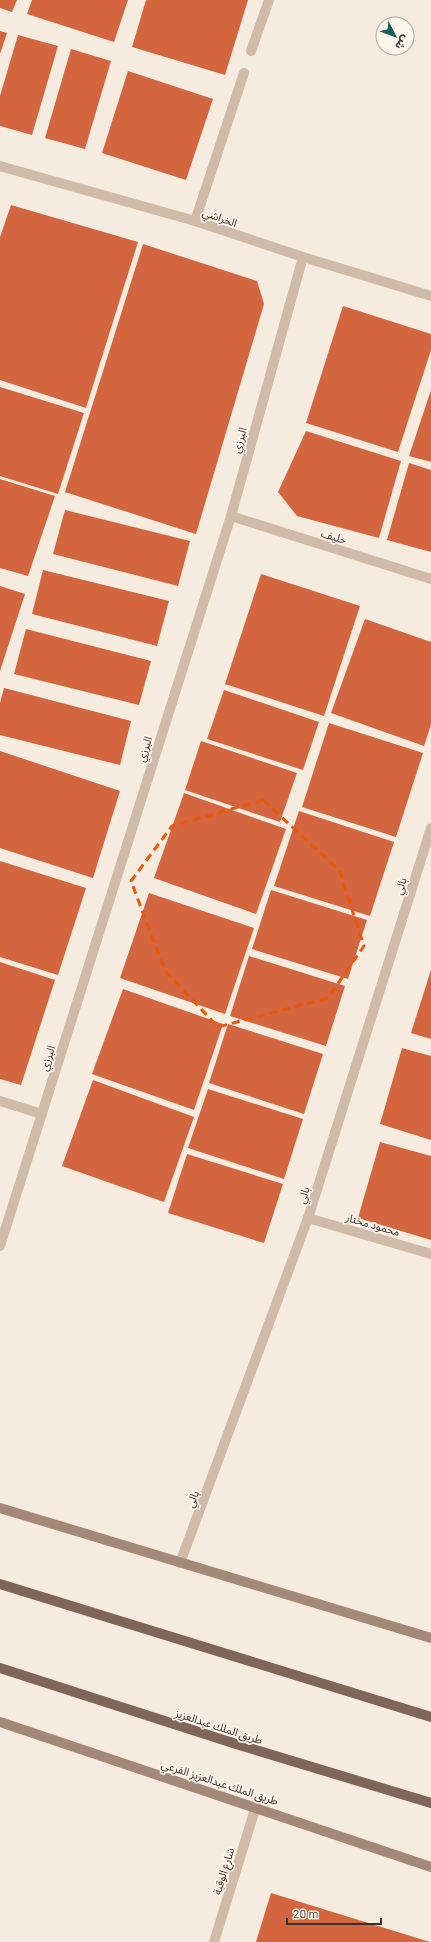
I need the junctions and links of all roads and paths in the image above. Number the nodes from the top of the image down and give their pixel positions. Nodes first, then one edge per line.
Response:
1 (269, 0) edge
2 (252, 51) dead end
3 (244, 73) dead end
4 (0, 166) edge
5 (194, 220) junction
6 (303, 258) junction
7 (431, 296) edge
8 (231, 516) junction
9 (431, 579) edge
10 (431, 828) edge
11 (0, 1101) edge
12 (42, 1114) junction
13 (308, 1218) junction
14 (0, 1246) edge
15 (431, 1254) edge
16 (0, 1508) edge
17 (180, 1564) junction
18 (0, 1584) edge
19 (431, 1638) edge
20 (0, 1668) edge
21 (431, 1717) edge
22 (0, 1722) edge
23 (431, 1803) edge
24 (256, 1806) junction
25 (431, 1867) edge
26 (214, 1942) edge

1 - 2 street
3 - 5 street
4 - 5 street, الخراشي
5 - 6 street, الخراشي
6 - 7 street, الخراشي
6 - 8 street, البرزي
8 - 9 street, حليف
8 - 12 street, البرزي
10 - 13 street, بالي
11 - 12 street
12 - 14 street, البرزي
13 - 15 street, محمود مختار
13 - 17 street, بالي
16 - 17 street
17 - 19 street
18 - 21 main road
20 - 23 main road, طريق الملك عبدالعزيز
22 - 24 street, طريق الملك عبدالعزيز الفرعي
24 - 25 street, طريق الملك عبدالعزيز الفرعي
24 - 26 street, شارع الوقبة

